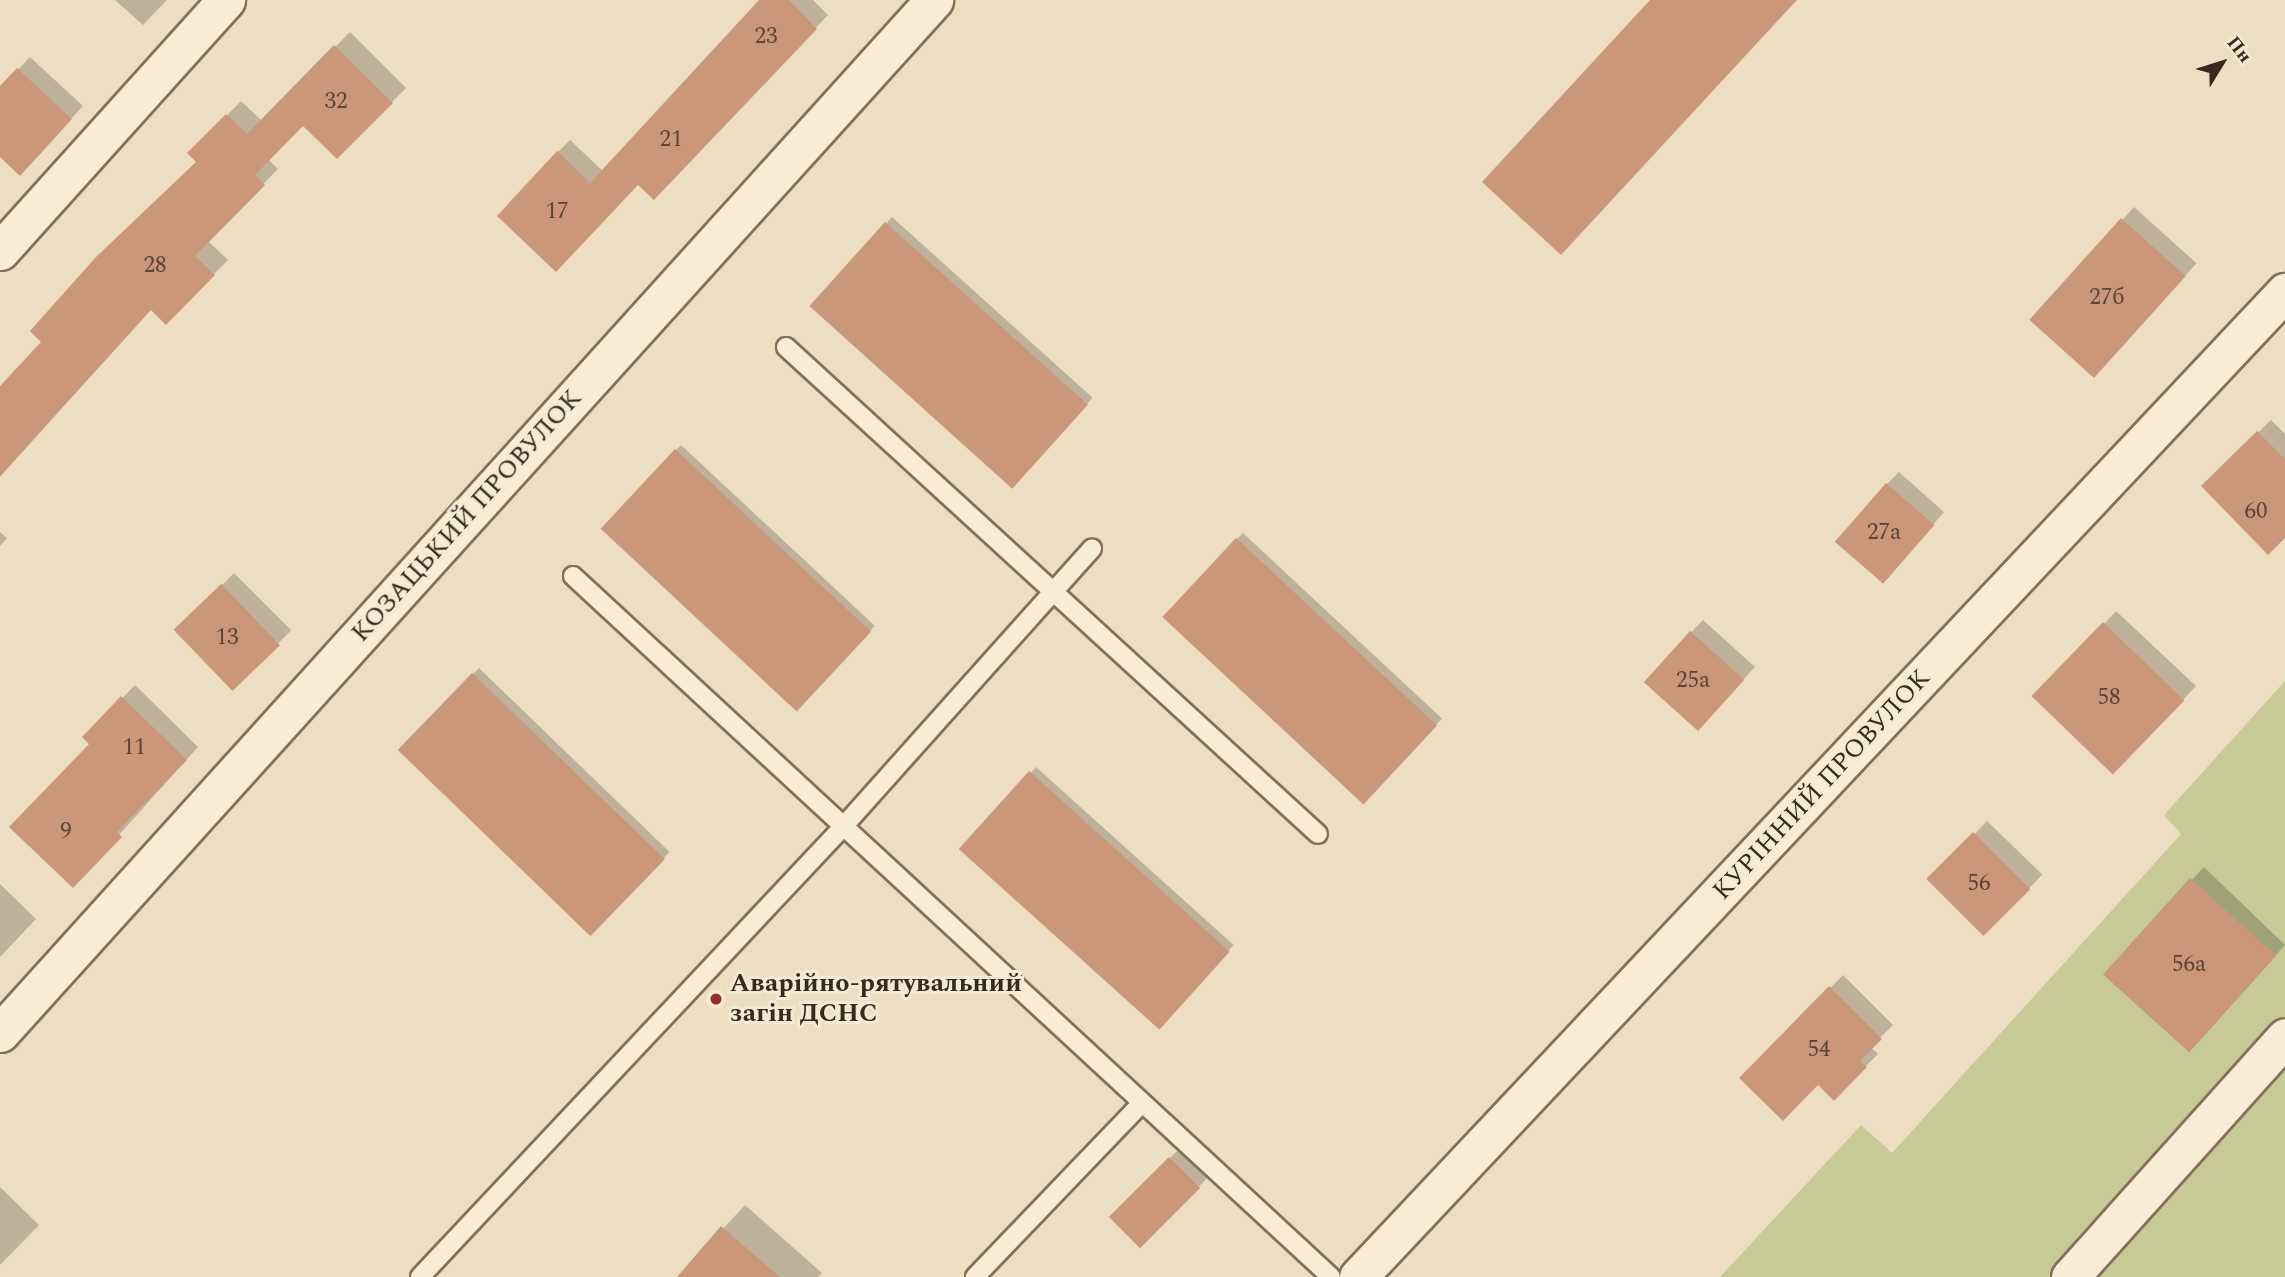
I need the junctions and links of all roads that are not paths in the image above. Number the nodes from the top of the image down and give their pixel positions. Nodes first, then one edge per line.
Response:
1 (226, 0) edge
2 (934, 0) edge
3 (0, 251) edge
4 (2285, 292) edge
5 (786, 347) dead end
6 (1092, 548) dead end
7 (573, 576) dead end
8 (1052, 592) junction
9 (842, 828) junction
10 (1318, 834) dead end
11 (0, 1033) edge
12 (2285, 1037) edge
13 (1140, 1105) junction
14 (420, 1277) edge
15 (975, 1277) edge
16 (1331, 1277) edge
17 (1358, 1277) edge
18 (2070, 1277) edge

1 - 3 street
2 - 11 street, КОЗАЦЬКИЙ ПРОВУЛОК
4 - 17 street, КУРІННИЙ ПРОВУЛОК
5 - 8 lane
6 - 8 lane
7 - 9 lane
8 - 9 lane
8 - 10 lane
9 - 13 lane
9 - 14 lane
12 - 18 street
13 - 15 lane
13 - 16 lane

